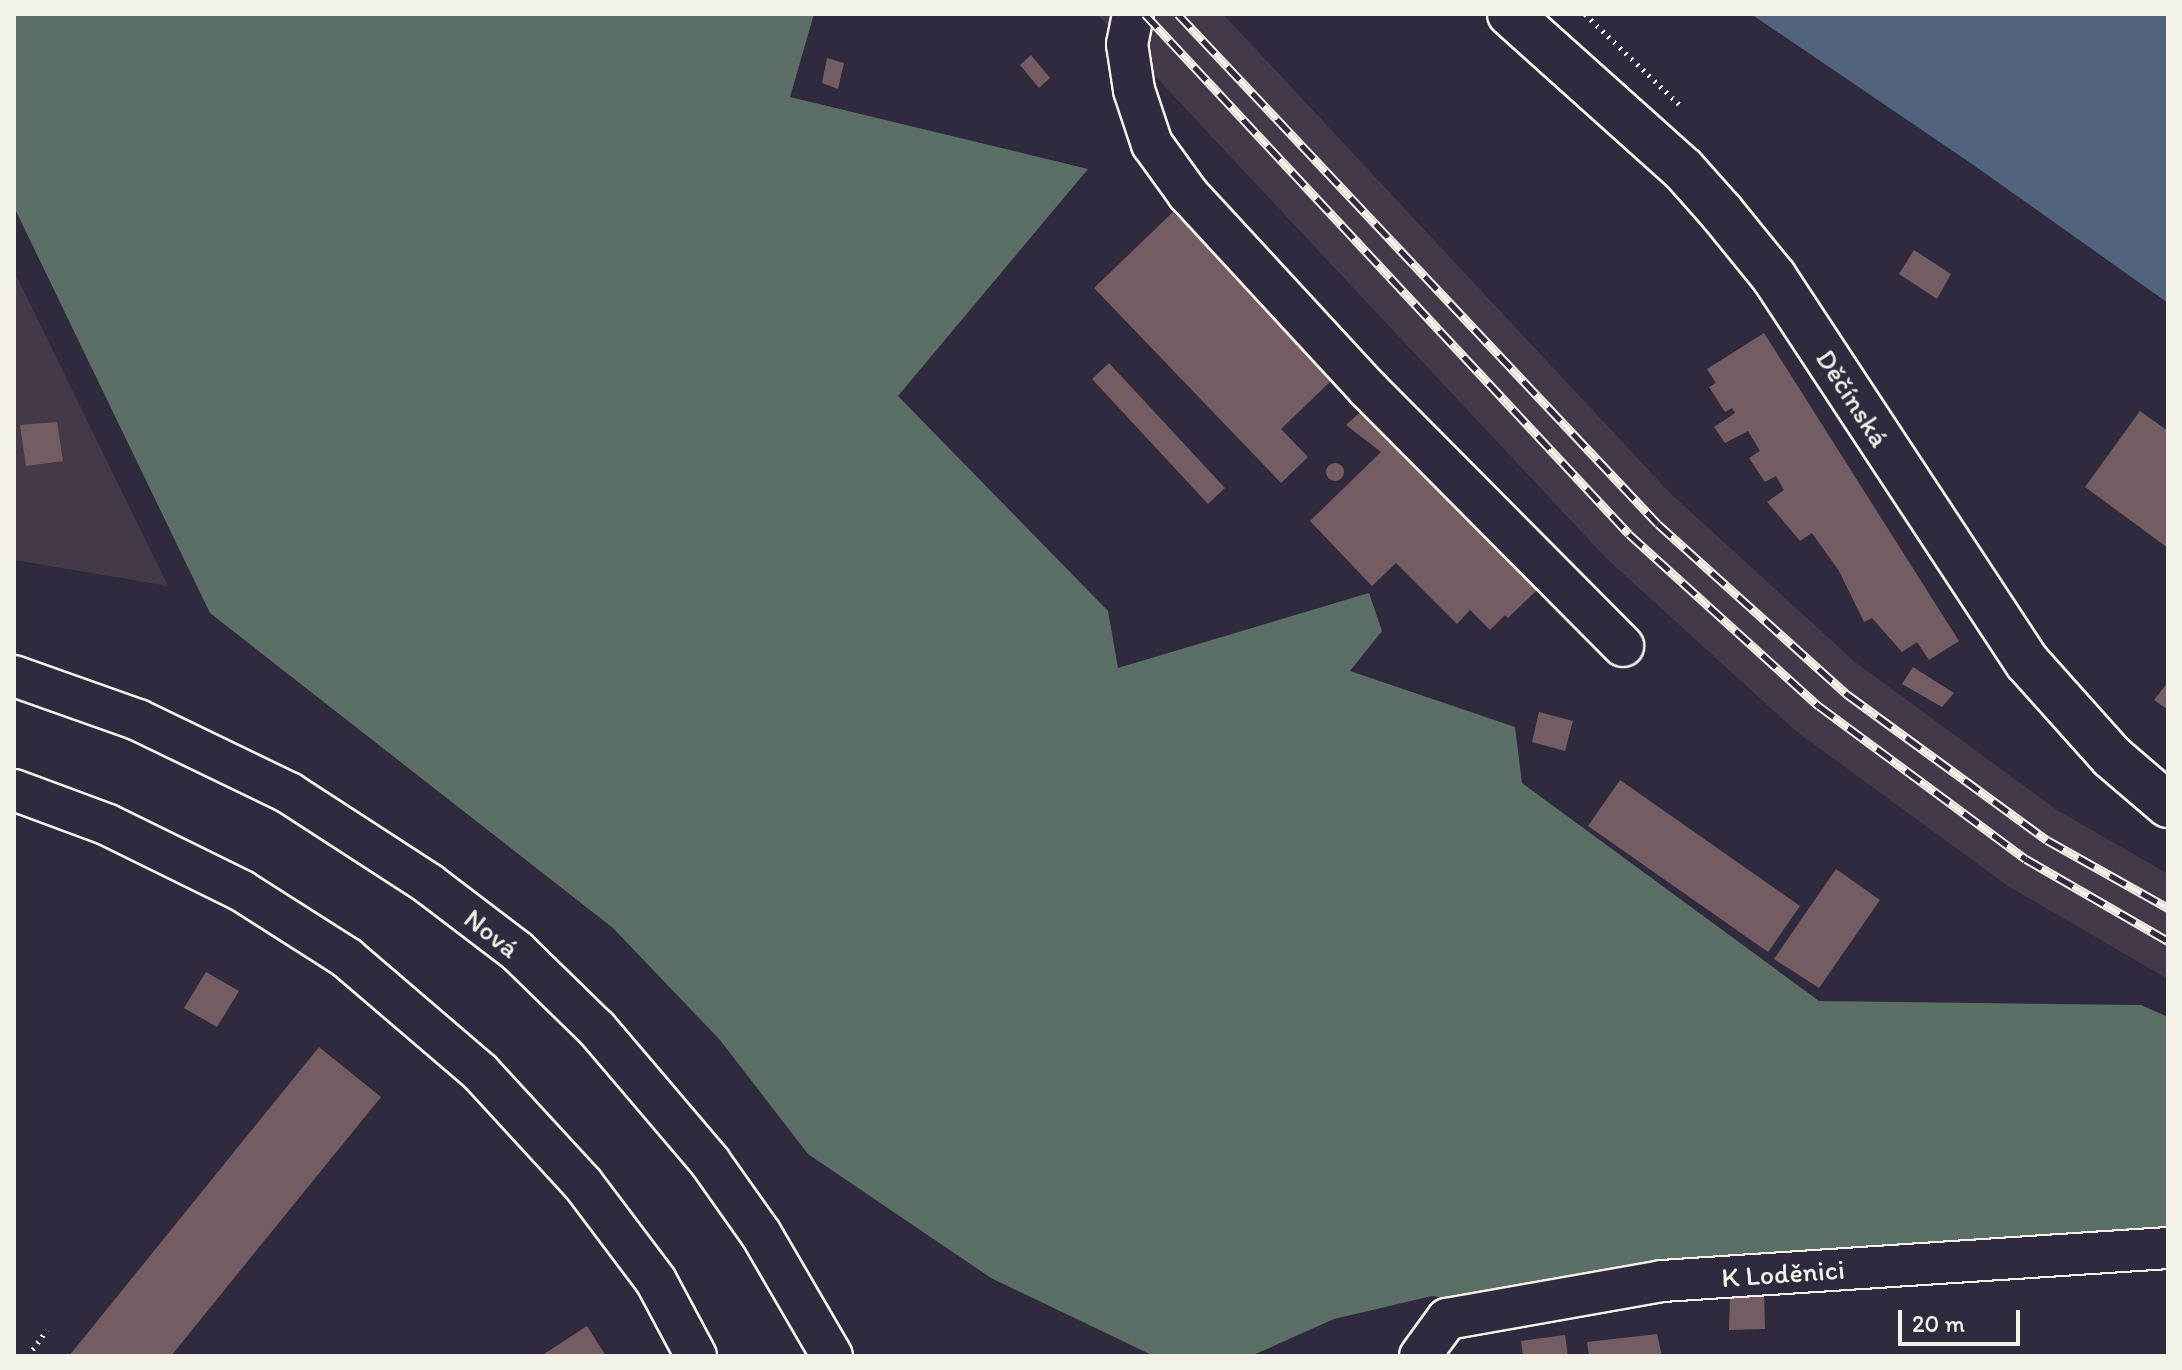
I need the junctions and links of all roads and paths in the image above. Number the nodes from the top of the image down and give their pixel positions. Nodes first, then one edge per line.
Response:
1 (1133, 14) edge
2 (1510, 14) edge
3 (1623, 646) dead end
4 (14, 676) edge
5 (14, 790) edge
6 (2168, 805) edge
7 (2168, 1248) edge
8 (47, 1330) dead end
9 (28, 1356) edge
10 (696, 1356) edge
11 (832, 1356) edge
12 (1420, 1356) edge

1 - 3 street
2 - 6 main road, Děčínská
4 - 11 street, Nová
5 - 10 street
7 - 12 street, K Loděnici
8 - 9 path

